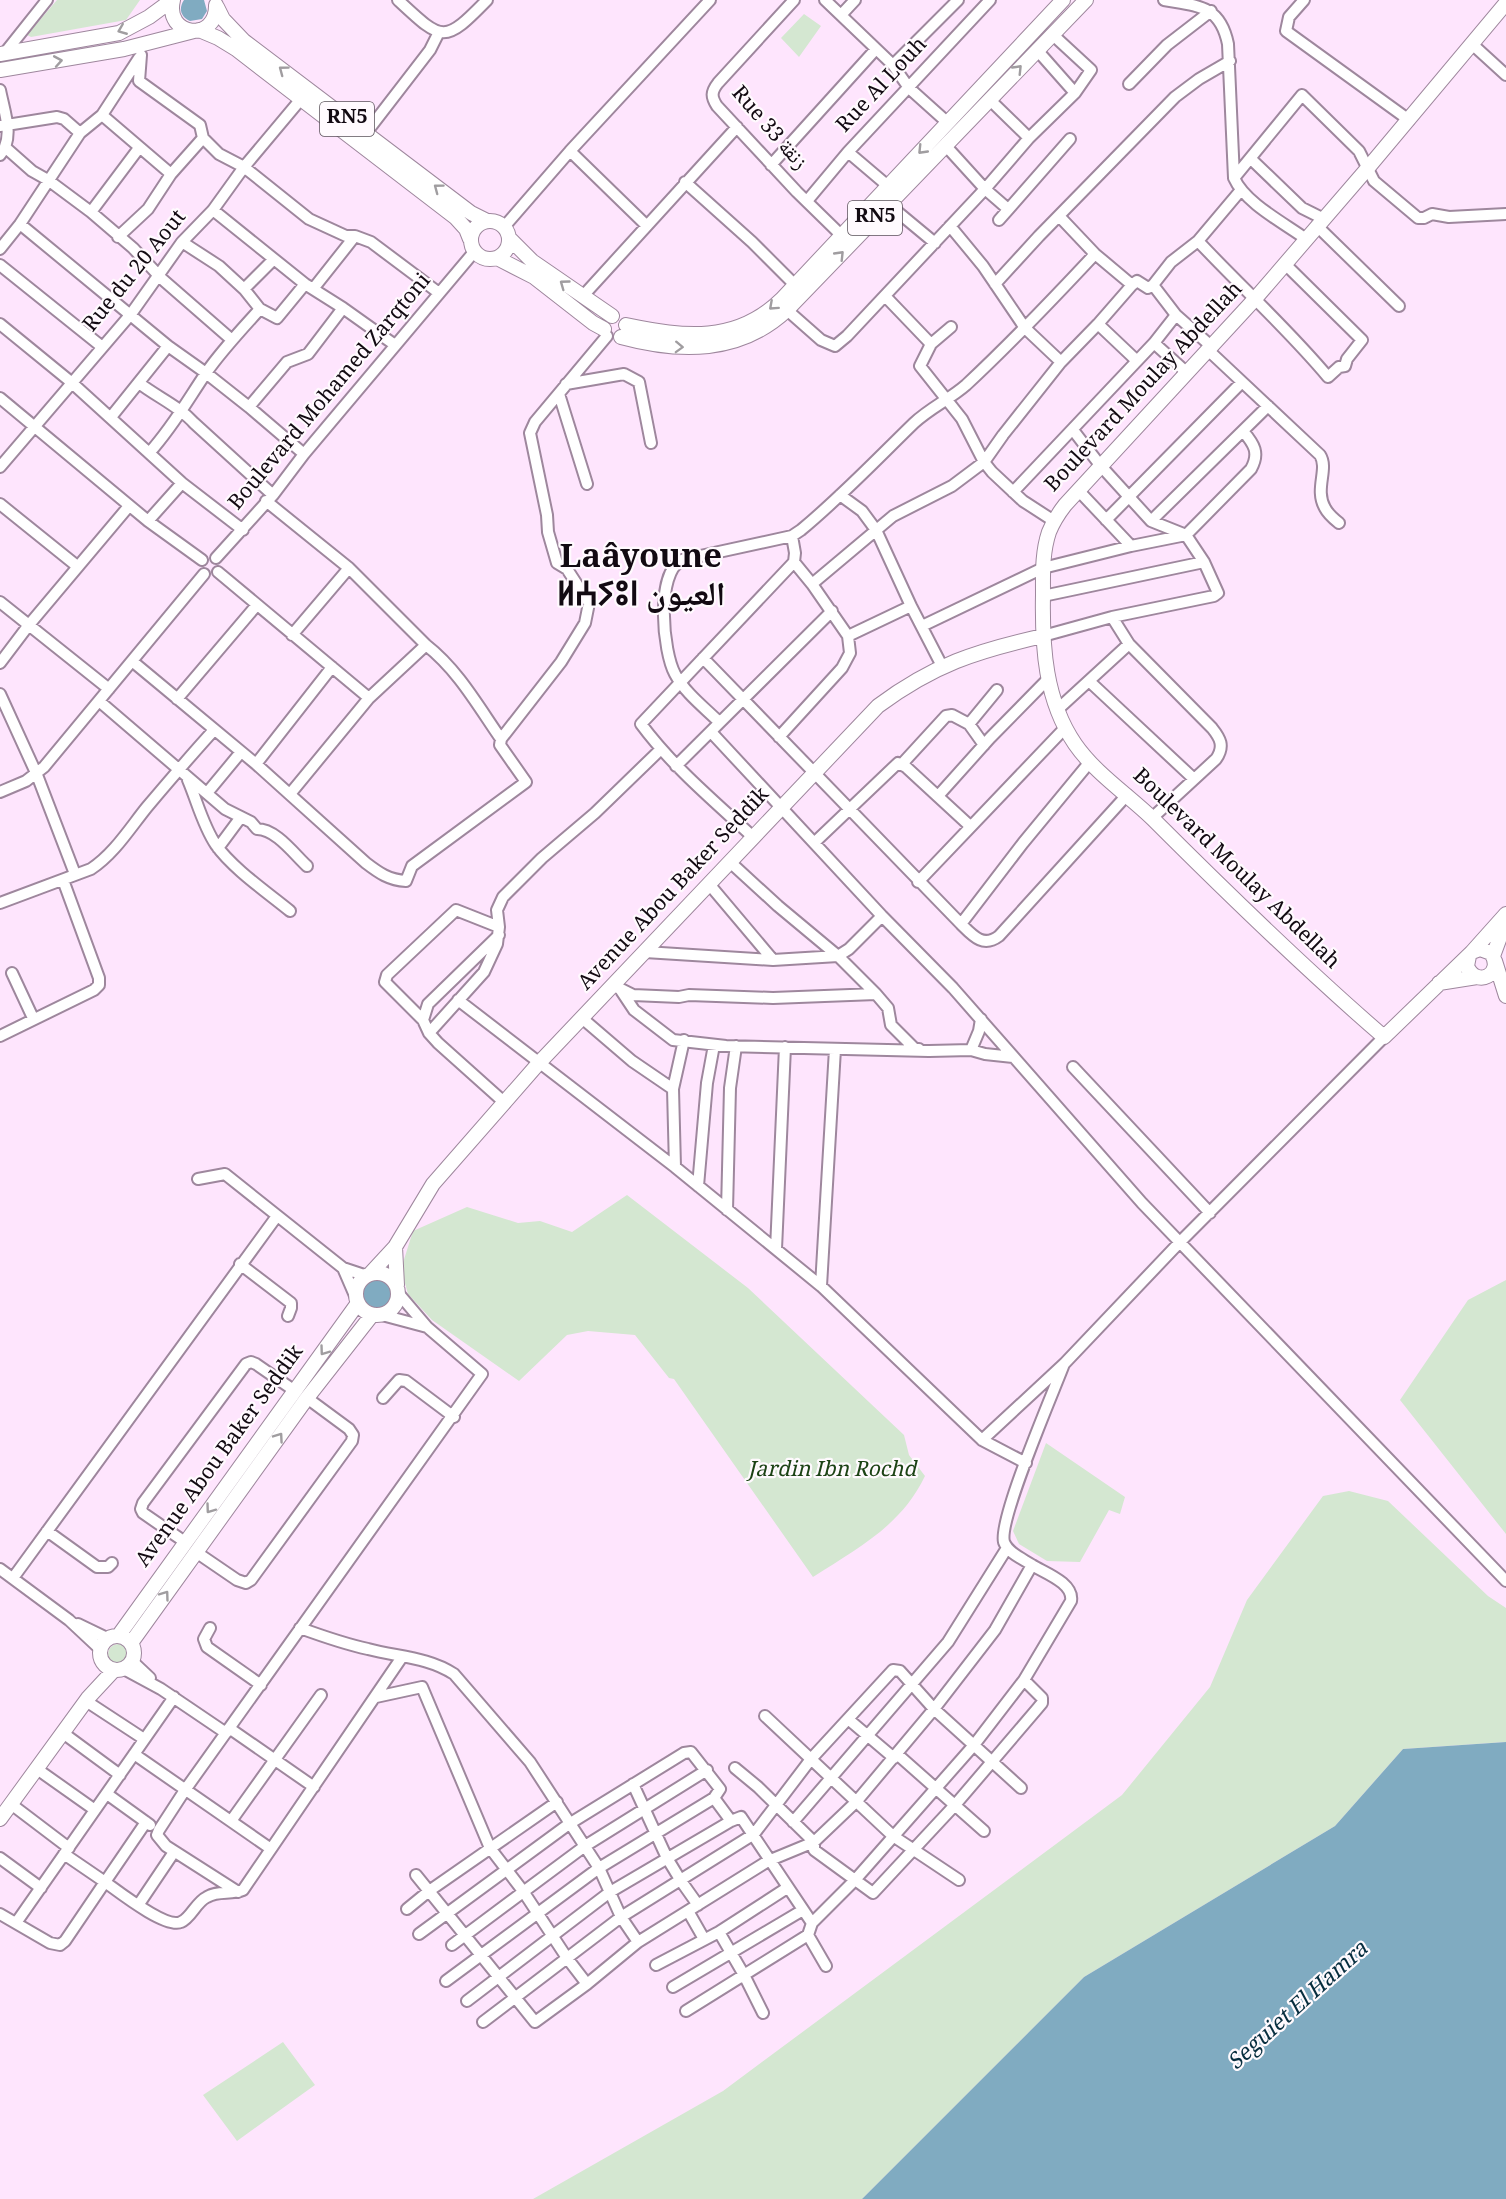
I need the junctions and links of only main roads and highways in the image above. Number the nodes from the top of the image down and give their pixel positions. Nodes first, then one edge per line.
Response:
1 (172, 0) edge
2 (1086, 0) edge
3 (1059, 1) edge
4 (1506, 3) edge
5 (216, 4) edge
6 (196, 31) junction
7 (2, 54) edge
8 (0, 70) edge
9 (487, 221) junction
10 (506, 232) junction
11 (472, 245) junction
12 (497, 258) junction
13 (614, 332) junction
14 (1043, 636) junction
15 (1506, 914) edge
16 (1506, 921) edge
17 (1470, 954) junction
18 (1494, 959) junction
19 (1479, 977) junction
20 (1439, 983) junction
21 (395, 1247) junction
22 (368, 1275) junction
23 (398, 1289) junction
24 (357, 1300) junction
25 (377, 1315) junction
26 (301, 1395) junction
27 (111, 1645) junction
28 (123, 1667) junction
29 (87, 1700) junction
30 (0, 1819) edge

1 - 6 main road, RN5
1 -> 7 main road, RN5
13 -> 2 main road, RN5
3 -> 13 main road, RN5
4 - 14 main road, Boulevard Moulay Abdellah
5 - 6 main road, RN5
9 -> 5 main road, RN5
8 -> 6 main road
6 - 11 main road, RN5
9 - 10 main road, RN5
9 - 11 main road
10 - 12 main road
13 -> 10 main road, RN5
11 - 12 main road, RN5
12 - 13 main road, RN5
14 - 20 main road, Boulevard Moulay Abdellah
14 - 21 main road, Avenue Abou Baker Seddik
15 - 17 main road
16 - 18 main road
17 - 18 main road
17 - 19 main road
17 - 20 main road
18 - 19 main road
18 - 19 main road
19 - 20 main road
21 - 22 main road, Avenue Abou Baker Seddik
21 - 23 main road
22 - 23 main road
22 - 24 main road
23 - 25 main road
24 - 25 main road
24 -> 26 main road, Avenue Abou Baker Seddik
25 - 26 main road, Avenue Abou Baker Seddik
26 -> 27 main road, Avenue Abou Baker Seddik
27 -> 26 main road, Avenue Abou Baker Seddik
27 - 28 main road
27 - 28 main road
27 - 29 main road, Avenue Abou Baker Seddik
28 - 29 main road, Avenue Abou Baker Seddik
29 - 30 main road, Avenue Abou Baker Seddik

